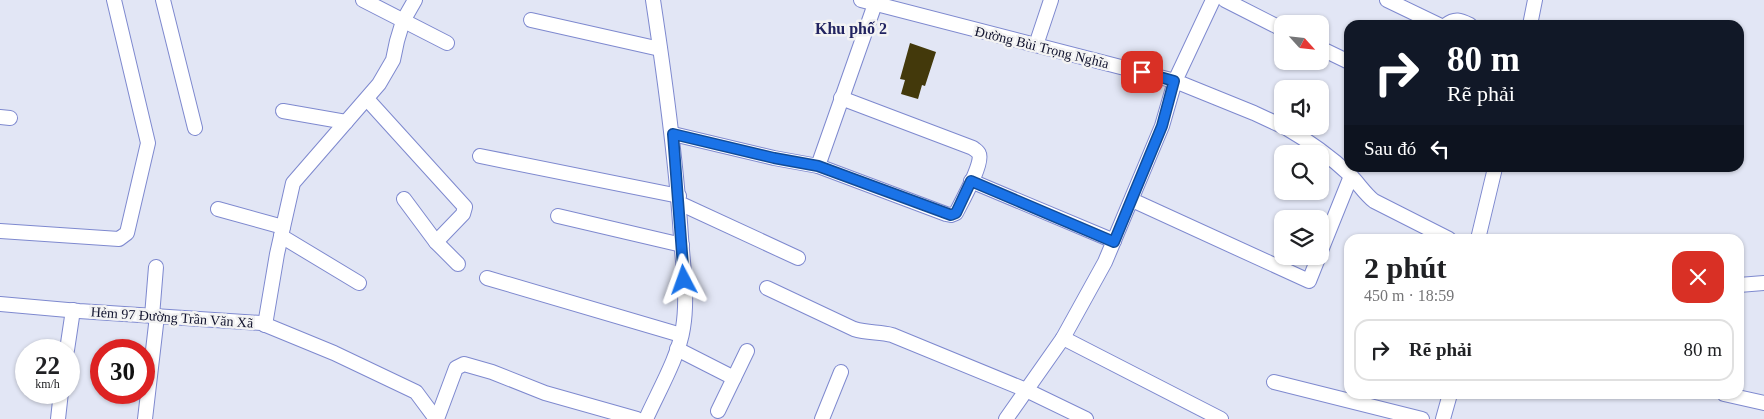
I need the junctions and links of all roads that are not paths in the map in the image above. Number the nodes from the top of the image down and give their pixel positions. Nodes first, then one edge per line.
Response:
1 (114, 0) edge
2 (163, 0) edge
3 (363, 0) edge
4 (415, 0) edge
5 (653, 0) edge
6 (861, 0) edge
7 (1051, 0) edge
8 (1213, 0) edge
9 (1225, 0) edge
10 (1387, 0) edge
11 (1534, 0) edge
12 (875, 4) junction
13 (898, 4) edge
14 (531, 20) dead end
15 (1429, 20) edge
16 (1531, 20) edge
17 (404, 21) junction
18 (1274, 25) edge
19 (447, 43) dead end
20 (1036, 45) junction
21 (660, 49) junction
22 (1329, 52) edge
23 (1344, 60) edge
24 (1174, 81) junction
25 (842, 98) junction
26 (367, 99) junction
27 (283, 111) dead end
28 (346, 122) junction
29 (1274, 122) edge
30 (195, 128) dead end
31 (673, 134) junction
32 (1296, 135) edge
33 (480, 156) dead end
34 (818, 166) junction
35 (1344, 170) edge
36 (1346, 172) edge
37 (1494, 172) edge
38 (1351, 176) junction
39 (971, 181) junction
40 (404, 199) dead end
41 (679, 200) junction
42 (1132, 200) junction
43 (218, 208) dead end
44 (558, 216) dead end
45 (1329, 230) edge
46 (0, 231) edge
47 (282, 232) junction
48 (1438, 234) edge
49 (1479, 234) edge
50 (436, 242) junction
51 (1114, 242) junction
52 (682, 245) junction
53 (798, 258) dead end
54 (458, 264) dead end
55 (1274, 265) edge
56 (1275, 265) edge
57 (1316, 265) edge
58 (156, 267) dead end
59 (487, 278) dead end
60 (359, 283) dead end
61 (1764, 283) edge
62 (1744, 285) edge
63 (767, 288) dead end
64 (0, 304) edge
65 (73, 310) junction
66 (154, 316) junction
67 (265, 325) junction
68 (681, 335) junction
69 (1063, 338) junction
70 (69, 339) edge
71 (677, 349) junction
72 (747, 351) dead end
73 (841, 372) dead end
74 (734, 378) junction
75 (1274, 382) dead end
76 (1026, 390) junction
77 (1744, 398) edge
78 (1449, 399) edge
79 (1764, 403) edge
80 (60, 404) edge
81 (718, 410) dead end
82 (58, 419) edge
83 (145, 419) edge
84 (437, 419) edge
85 (637, 419) edge
86 (646, 419) edge
87 (822, 419) edge
88 (1006, 419) edge
89 (1086, 419) edge
90 (1221, 419) edge
91 (1422, 419) edge
92 (1443, 419) edge

1 - 46 street
2 - 30 street
3 - 17 street
4 - 17 street
5 - 21 street
6 - 12 street, Đường Bùi Trọng Nghĩa
7 - 20 street
8 - 24 street
9 - 18 street
10 - 15 street
11 - 16 street
12 - 13 street, Đường Bùi Trọng Nghĩa
12 - 25 street
13 - 20 street, Đường Bùi Trọng Nghĩa
14 - 21 street
17 - 19 street
17 - 26 street
20 - 24 street, Đường Bùi Trọng Nghĩa
21 - 31 street
22 - 23 street
24 - 29 street, Đường Bùi Trọng Nghĩa
24 - 42 street
25 - 34 street
25 - 39 street
26 - 28 street
26 - 50 street
27 - 28 street
28 - 47 street
31 - 34 street
31 - 41 street
32 - 35 street, Đường Bùi Trọng Nghĩa
33 - 41 street
34 - 39 street
36 - 38 street, Đường Bùi Trọng Nghĩa
37 - 49 street
38 - 45 street
38 - 48 street, Đường Bùi Trọng Nghĩa
39 - 51 street
40 - 50 street
41 - 52 street
41 - 53 street
42 - 51 street
42 - 55 street
43 - 47 street
44 - 52 street
47 - 60 street
47 - 67 street
50 - 54 street
51 - 69 street
52 - 68 street
56 - 57 street
58 - 66 street
59 - 68 street
61 - 62 street
63 - 76 street
64 - 65 street, Hẻm 97 Đường Trần Văn Xã
65 - 66 street, Hẻm 97 Đường Trần Văn Xã
65 - 70 street
66 - 67 street, Hẻm 97 Đường Trần Văn Xã
66 - 83 street
67 - 84 street, Hẻm 97 Đường Trần Văn Xã
68 - 71 street
69 - 76 street
69 - 90 street
71 - 74 street
71 - 86 street
72 - 74 street
73 - 87 street
74 - 81 street
75 - 91 street
76 - 88 street
76 - 89 street
77 - 79 street
78 - 92 street
80 - 82 street
84 - 85 street

